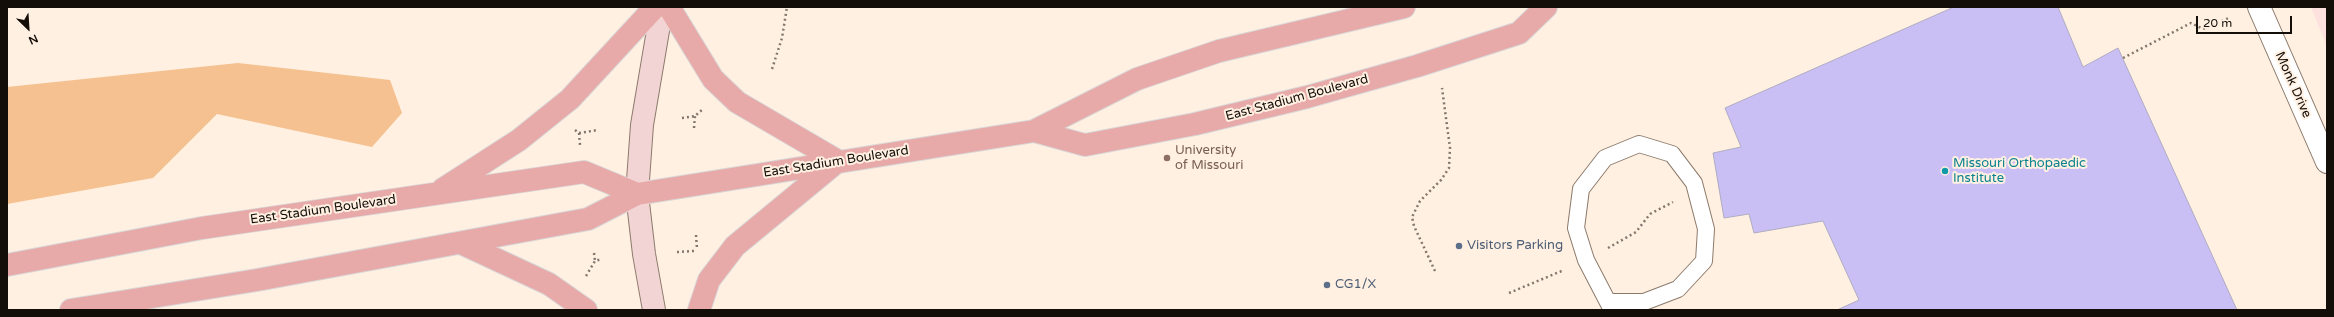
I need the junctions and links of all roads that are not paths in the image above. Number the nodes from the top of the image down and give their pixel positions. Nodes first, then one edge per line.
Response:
1 (655, 7) edge
2 (662, 7) edge
3 (669, 7) edge
4 (1404, 7) edge
5 (1546, 7) edge
6 (2259, 7) edge
7 (1034, 132) junction
8 (838, 162) junction
9 (2327, 162) edge
10 (437, 193) junction
11 (638, 194) junction
12 (461, 243) junction
13 (7, 265) edge
14 (1610, 306) edge
15 (71, 310) edge
16 (586, 310) edge
17 (654, 310) edge
18 (699, 310) edge

1 - 10 main road
2 - 11 street
3 - 8 main road
4 - 7 main road, East Stadium Boulevard
5 - 7 main road, East Stadium Boulevard
6 - 9 street, Monk Drive
7 - 8 main road, East Stadium Boulevard
8 - 11 main road, East Stadium Boulevard
8 - 18 main road
10 - 11 main road, East Stadium Boulevard
10 - 13 main road, East Stadium Boulevard
11 - 12 main road, East Stadium Boulevard
11 - 17 street
12 - 15 main road, East Stadium Boulevard
12 - 16 main road
14 - 14 lane

